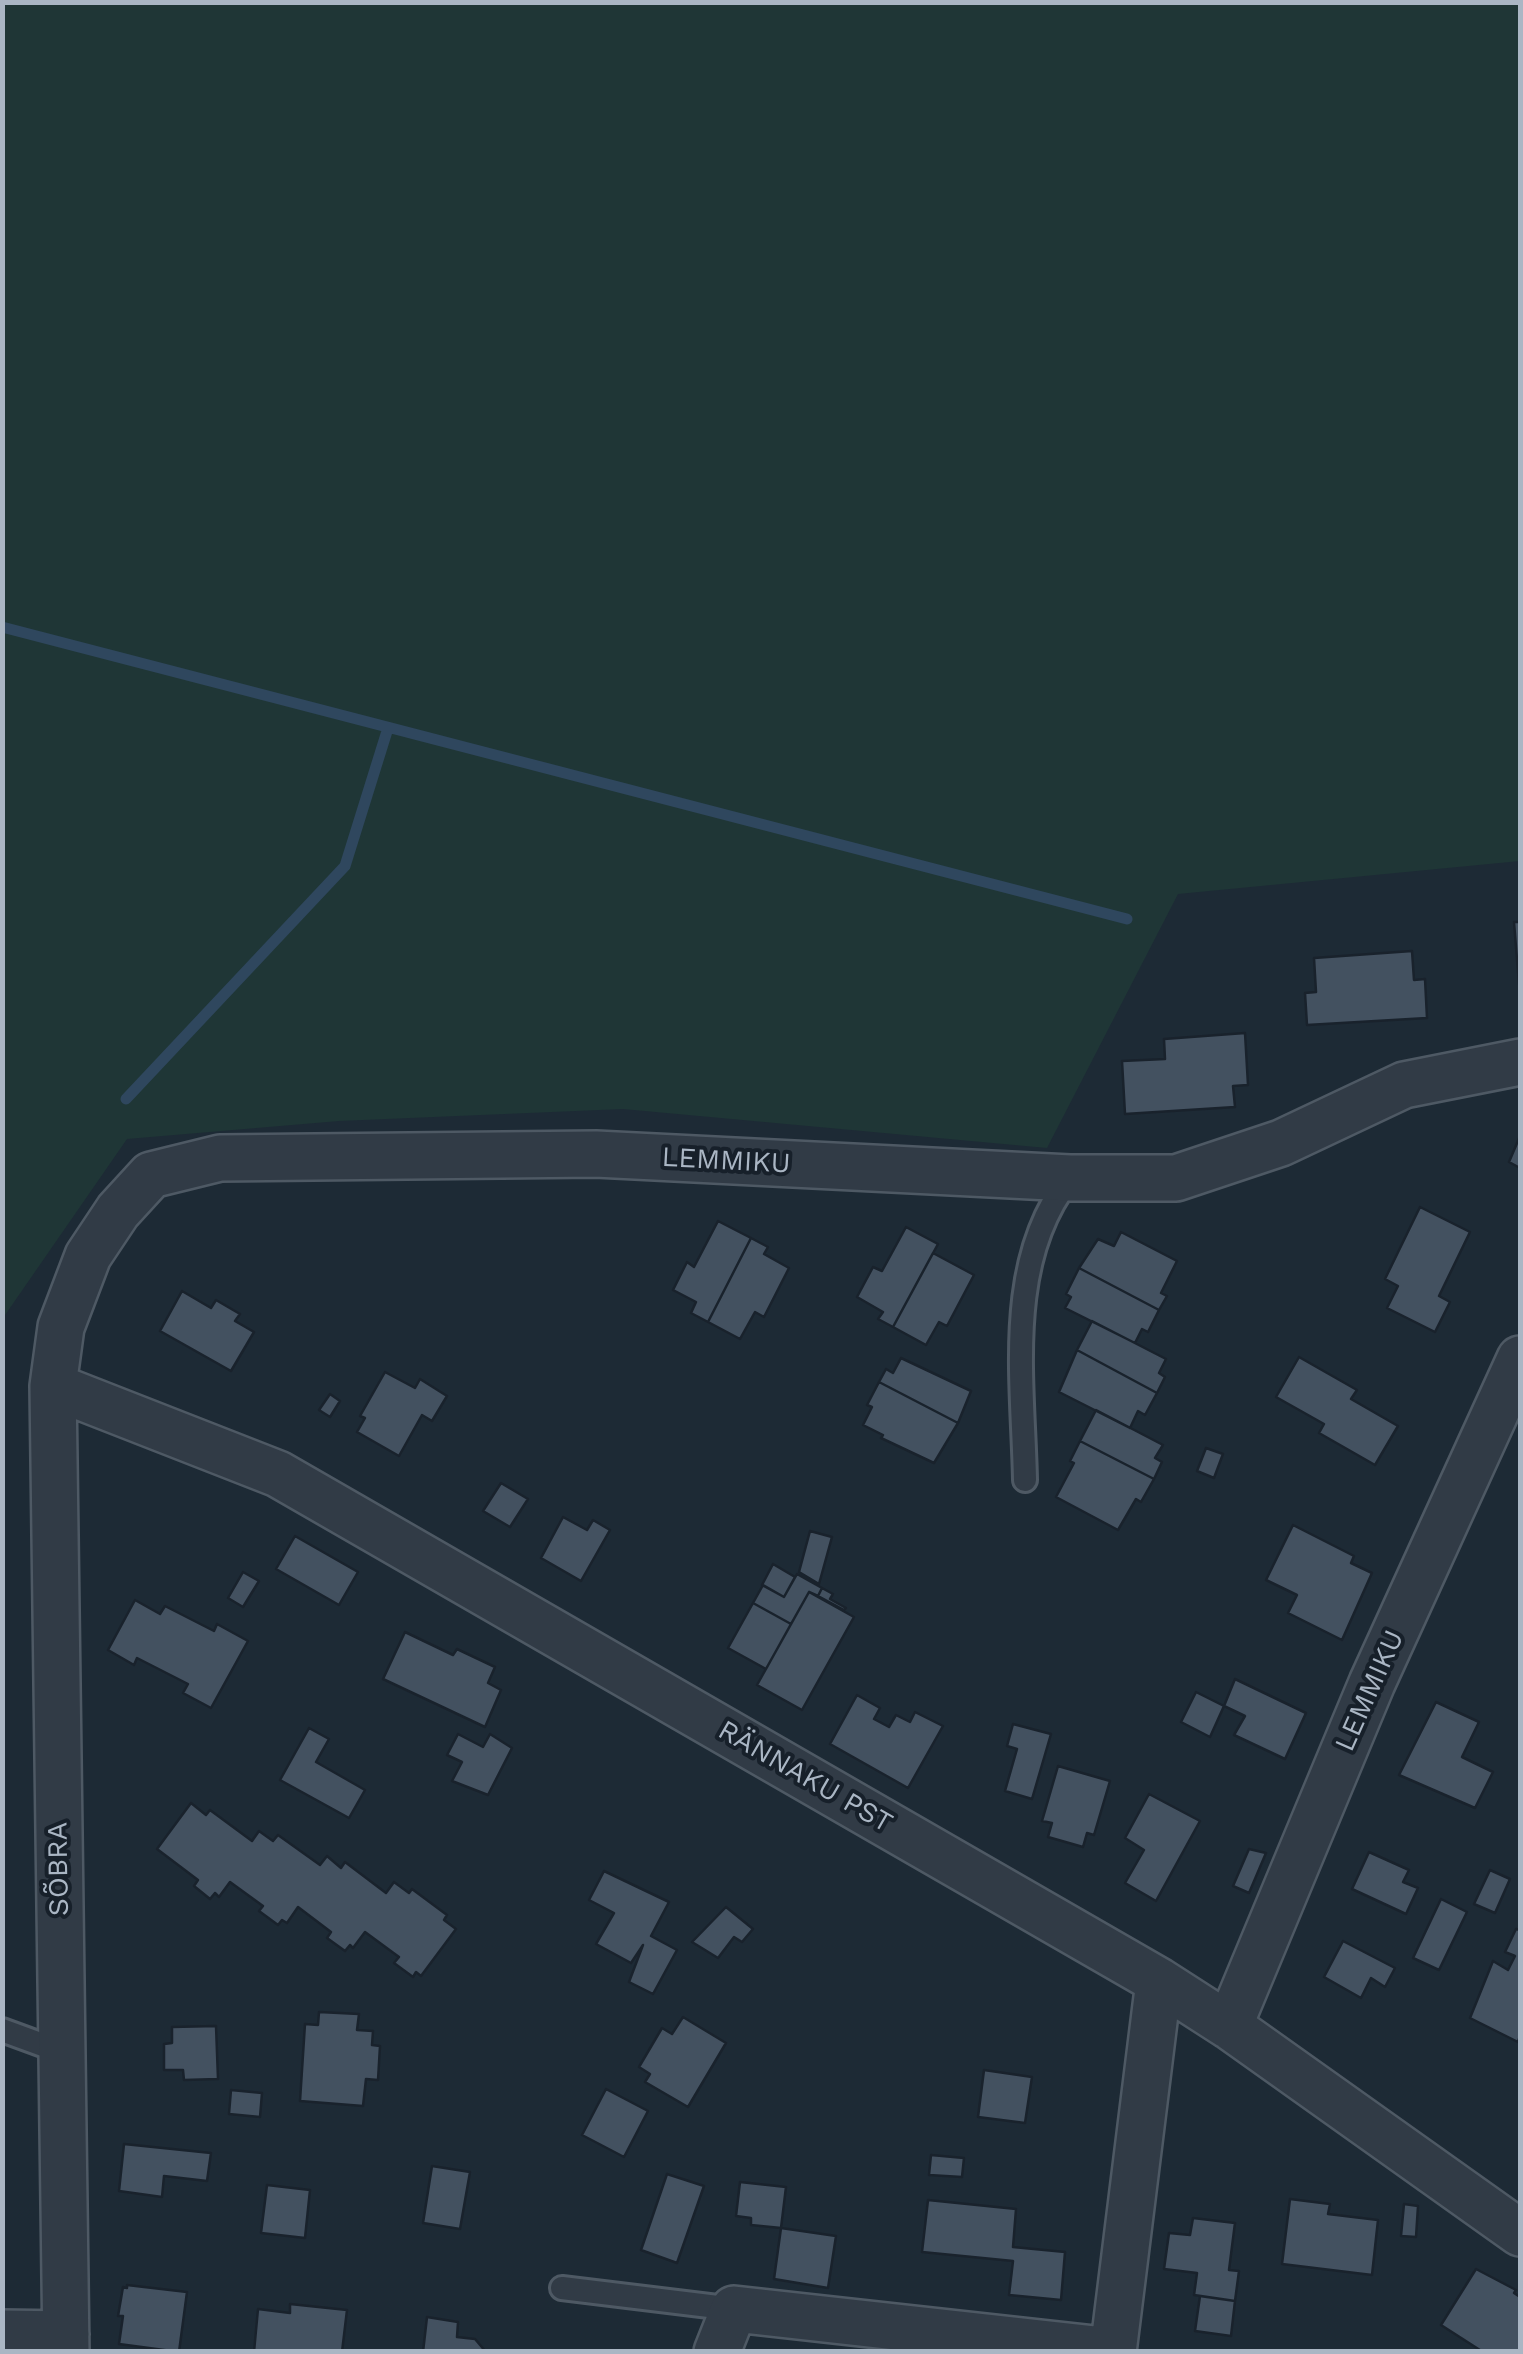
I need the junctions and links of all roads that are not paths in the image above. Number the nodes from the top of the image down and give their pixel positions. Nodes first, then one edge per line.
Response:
1 (1520, 1062) edge
2 (1070, 1178) junction
3 (1520, 1359) edge
4 (53, 1386) junction
5 (1024, 1480) dead end
6 (1158, 1981) junction
7 (1229, 2026) junction
8 (2, 2030) edge
9 (62, 2052) junction
10 (1520, 2233) edge
11 (562, 2288) dead end
12 (734, 2308) junction
13 (2, 2332) edge
14 (66, 2343) edge
15 (1113, 2351) edge
16 (717, 2352) edge

1 - 2 street, LEMMIKU
2 - 4 street, LEMMIKU
2 - 5 lane
3 - 7 street, LEMMIKU
4 - 6 street, RÄNNAKU PST
4 - 9 street, SÕBRA
6 - 7 street, RÄNNAKU PST
6 - 15 street
7 - 10 street, RÄNNAKU PST
8 - 9 lane
9 - 14 street, SÕBRA
11 - 12 lane
12 - 15 street
12 - 16 street
13 - 14 street

